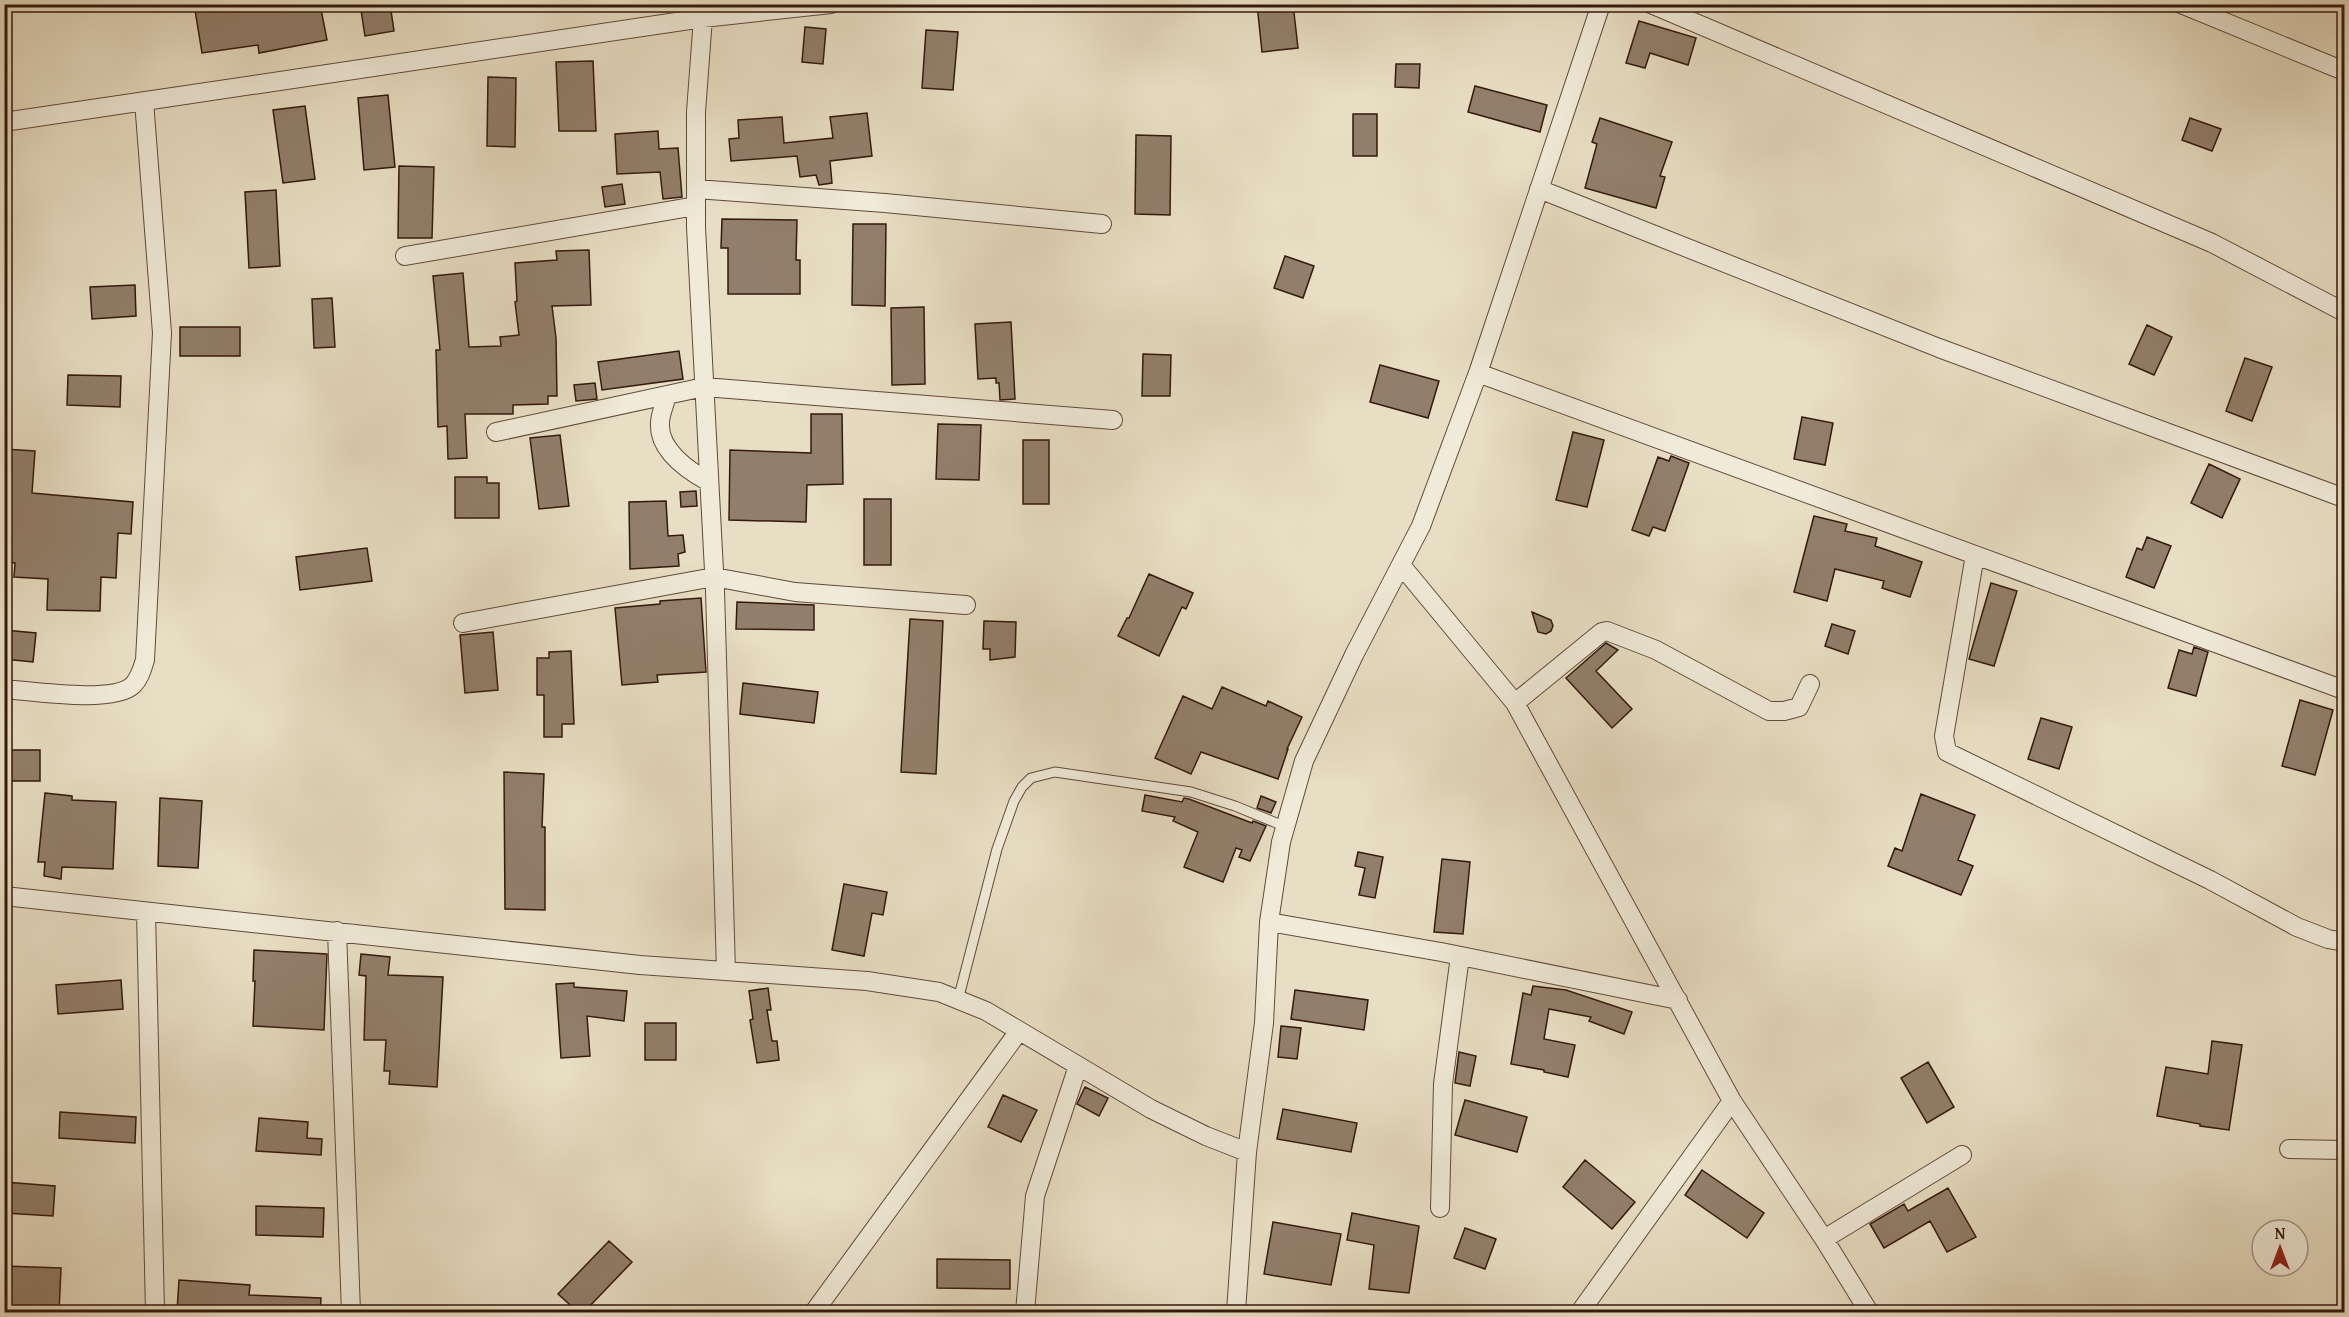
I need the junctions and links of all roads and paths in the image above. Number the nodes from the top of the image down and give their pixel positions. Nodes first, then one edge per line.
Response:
1 (831, 4) edge
2 (1601, 4) edge
3 (1651, 4) edge
4 (2181, 4) edge
5 (703, 11) edge
6 (2344, 71) edge
7 (144, 101) junction
8 (4, 122) edge
9 (1539, 189) junction
10 (696, 198) junction
11 (1102, 224) dead end
12 (405, 256) dead end
13 (2344, 312) edge
14 (1478, 373) junction
15 (705, 387) junction
16 (667, 395) junction
17 (1113, 420) dead end
18 (496, 432) dead end
19 (709, 482) junction
20 (2344, 498) edge
21 (1975, 555) junction
22 (1401, 565) junction
23 (714, 577) junction
24 (966, 605) dead end
25 (462, 623) dead end
26 (1810, 684) dead end
27 (4, 689) edge
28 (2344, 690) edge
29 (1515, 704) junction
30 (1286, 826) junction
31 (4, 896) edge
32 (146, 912) junction
33 (1269, 922) junction
34 (337, 931) junction
35 (2344, 942) edge
36 (1460, 956) junction
37 (726, 971) junction
38 (958, 1000) junction
39 (1678, 1000) junction
40 (1019, 1031) junction
41 (1078, 1066) junction
42 (1732, 1101) junction
43 (2289, 1149) dead end
44 (2344, 1150) edge
45 (1247, 1152) junction
46 (1962, 1155) dead end
47 (1440, 1208) dead end
48 (1824, 1239) junction
49 (155, 1312) edge
50 (351, 1312) edge
51 (814, 1312) edge
52 (1025, 1312) edge
53 (1236, 1312) edge
54 (1580, 1312) edge
55 (1869, 1312) edge

1 - 5 street
2 - 9 street
3 - 13 street
4 - 6 street
5 - 7 street
5 - 10 street
7 - 8 street
7 - 27 street
9 - 14 street
9 - 20 street
10 - 11 street
10 - 12 street
10 - 15 street
14 - 21 street
14 - 22 street
15 - 16 street
15 - 17 street
15 - 19 street
16 - 18 street
16 - 19 street
19 - 23 street
21 - 28 street
21 - 35 street
22 - 29 street
22 - 30 street
23 - 24 street
23 - 25 street
23 - 37 street
26 - 29 street
29 - 39 street
30 - 33 street
30 - 38 lane
31 - 32 street
32 - 34 street
32 - 49 street
33 - 36 street
33 - 45 street
34 - 37 street
34 - 50 street
36 - 39 street
36 - 47 street
37 - 38 street
38 - 40 street
39 - 42 street
40 - 41 street
40 - 51 street
41 - 45 street
41 - 52 street
42 - 48 street
42 - 54 street
43 - 44 street
45 - 53 street
46 - 48 street
48 - 55 street

